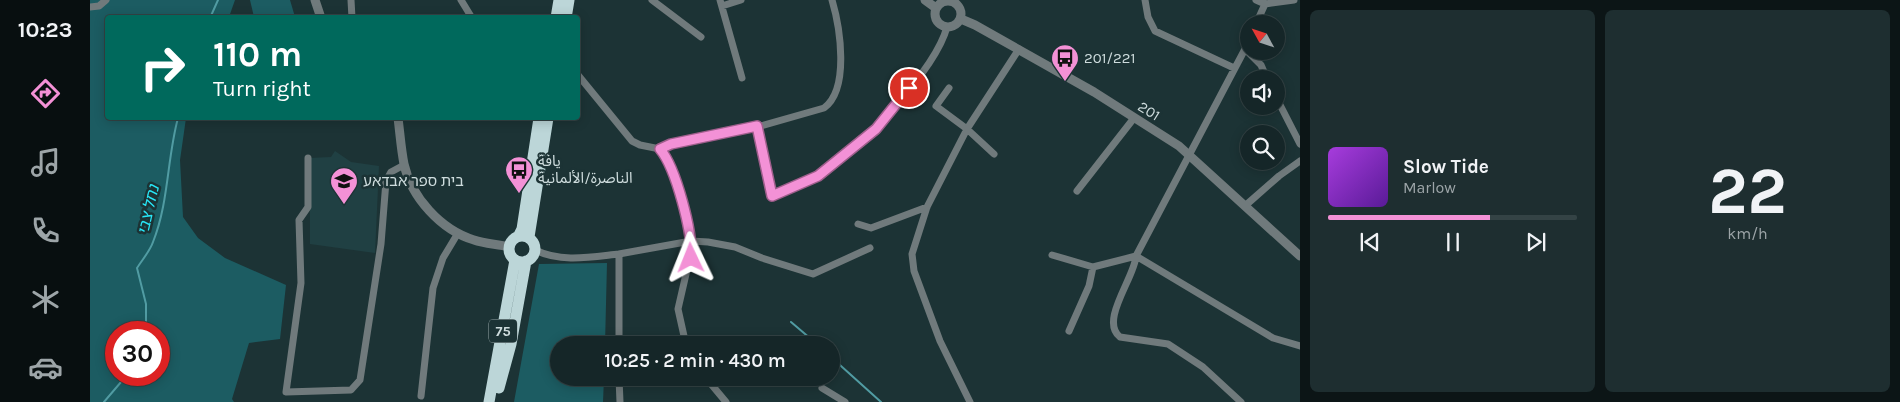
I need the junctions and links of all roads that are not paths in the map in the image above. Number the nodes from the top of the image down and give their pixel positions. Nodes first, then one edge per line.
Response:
1 (106, 0) edge
2 (315, 0) edge
3 (352, 0) edge
4 (461, 0) edge
5 (559, 0) edge
6 (570, 0) edge
7 (653, 0) edge
8 (741, 0) edge
9 (832, 0) edge
10 (925, 0) edge
11 (1145, 0) edge
12 (1256, 0) edge
13 (1294, 0) edge
14 (955, 1) edge
15 (1263, 2) edge
16 (721, 3) edge
17 (90, 6) edge
18 (936, 8) junction
19 (320, 15) edge
20 (352, 15) edge
21 (470, 15) edge
22 (556, 15) edge
23 (567, 15) edge
24 (1259, 15) edge
25 (961, 19) junction
26 (947, 27) junction
27 (701, 37) dead end
28 (1019, 49) junction
29 (1240, 58) edge
30 (1256, 60) edge
31 (1234, 68) junction
32 (1263, 70) edge
33 (580, 77) edge
34 (742, 78) dead end
35 (949, 88) dead end
36 (1285, 115) edge
37 (1134, 118) junction
38 (398, 120) edge
39 (539, 120) edge
40 (548, 120) edge
41 (757, 126) junction
42 (967, 129) junction
43 (1300, 144) edge
44 (660, 149) junction
45 (1189, 153) junction
46 (994, 154) dead end
47 (308, 158) dead end
48 (1300, 161) edge
49 (404, 165) junction
50 (1077, 192) dead end
51 (1246, 205) junction
52 (927, 207) junction
53 (858, 224) dead end
54 (458, 233) junction
55 (524, 236) junction
56 (691, 241) junction
57 (508, 247) junction
58 (870, 248) dead end
59 (535, 250) junction
60 (619, 254) junction
61 (1052, 255) dead end
62 (1136, 256) junction
63 (1300, 256) edge
64 (520, 261) junction
65 (1093, 267) junction
66 (1069, 331) dead end
67 (619, 336) edge
68 (684, 336) edge
69 (1300, 346) edge
70 (620, 386) edge
71 (713, 386) edge
72 (822, 388) dead end
73 (420, 396) dead end
74 (489, 402) edge
75 (495, 402) edge
76 (620, 402) edge
77 (726, 402) edge
78 (845, 402) edge
79 (970, 402) edge
80 (1241, 402) edge

1 - 17 street
2 - 19 street
3 - 20 street
4 - 21 street
5 - 22 highway
6 - 23 highway
7 - 27 street
8 - 16 street
9 - 41 street
10 - 18 street
11 - 31 street
12 - 15 street
13 - 15 street
14 - 18 street
14 - 25 street
15 - 24 street
16 - 34 street
18 - 26 street
25 - 26 street
25 - 28 street, 201
26 - 41 street
28 - 37 street, 201
28 - 42 street
29 - 31 street
30 - 32 street
31 - 45 street
33 - 44 street
35 - 42 street
36 - 43 street
37 - 45 street, 201
37 - 50 street
38 - 49 street
39 - 55 highway
40 - 55 highway
41 - 44 street
42 - 46 street
42 - 52 street
44 - 56 street
45 - 51 street, 201
45 - 62 street
47 - 49 street
48 - 51 street
49 - 54 street
51 - 63 street, 201
52 - 53 street
52 - 79 street
54 - 57 street
54 - 73 street
55 - 57 highway
55 - 59 highway
56 - 58 street
56 - 60 street
56 - 68 street
57 - 64 highway
59 - 60 street
59 - 64 highway, 75
60 - 67 street
61 - 65 street
62 - 65 street
62 - 69 street
62 - 80 street
64 - 74 highway, 75
64 - 75 highway, 75
65 - 66 street
70 - 76 street
71 - 77 street
72 - 78 street

